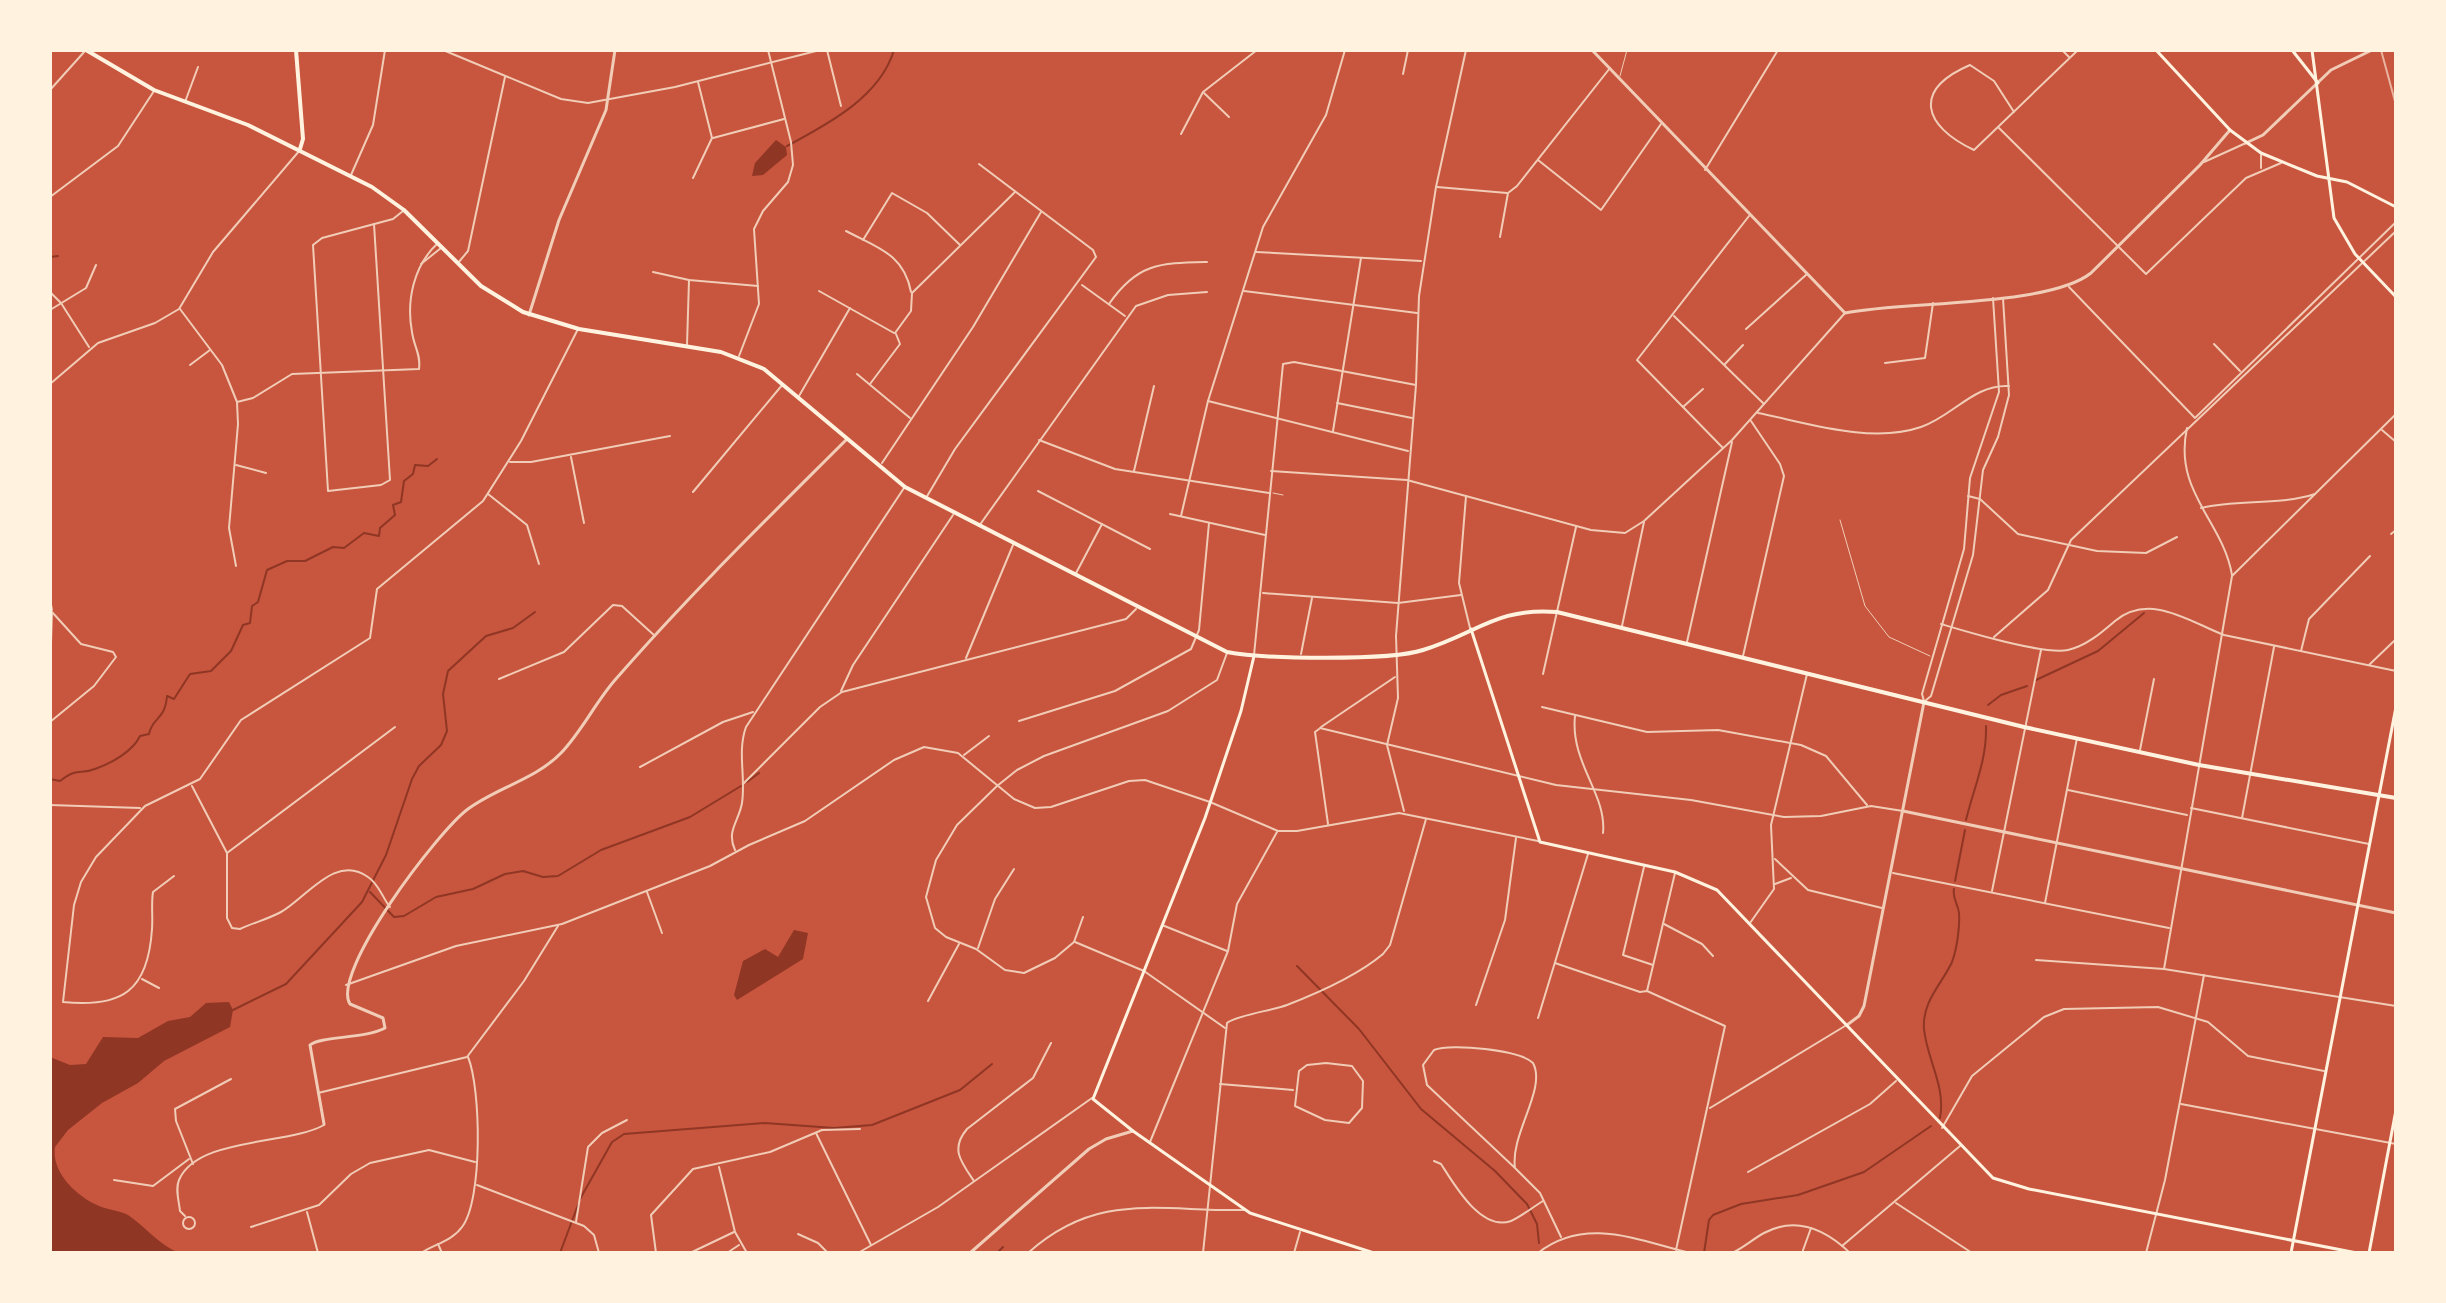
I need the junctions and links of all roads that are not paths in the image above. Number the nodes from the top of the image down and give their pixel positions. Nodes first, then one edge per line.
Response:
1 (86, 50) edge
2 (296, 50) edge
3 (385, 50) edge
4 (443, 50) edge
5 (615, 50) edge
6 (768, 50) edge
7 (820, 50) edge
8 (827, 50) edge
9 (1345, 50) edge
10 (1408, 50) edge
11 (1466, 50) edge
12 (1592, 50) edge
13 (1627, 50) edge
14 (1778, 50) edge
15 (2062, 50) edge
16 (2078, 50) edge
17 (2156, 50) edge
18 (2292, 50) edge
19 (2312, 50) edge
20 (2372, 50) edge
21 (1256, 51) edge
22 (2070, 58) junction
23 (771, 63) junction
24 (198, 67) dead end
25 (1610, 68) junction
26 (1403, 74) dead end
27 (505, 76) junction
28 (1620, 79) junction
29 (698, 82) junction
30 (2318, 83) junction
31 (50, 90) edge
32 (154, 90) junction
33 (1203, 92) junction
34 (607, 101) junction
35 (185, 103) junction
36 (841, 106) dead end
37 (2014, 112) junction
38 (1229, 117) dead end
39 (785, 119) junction
40 (1661, 124) junction
41 (1999, 128) junction
42 (2230, 130) junction
43 (1181, 134) dead end
44 (712, 138) junction
45 (2246, 143) junction
46 (300, 149) junction
47 (2261, 153) junction
48 (1538, 160) junction
49 (2281, 163) junction
50 (979, 164) dead end
51 (2200, 165) junction
52 (2261, 169) junction
53 (1705, 170) junction
54 (351, 175) junction
55 (693, 178) dead end
56 (2327, 178) junction
57 (1436, 187) junction
58 (1015, 192) junction
59 (1508, 193) junction
60 (50, 197) edge
61 (2396, 207) edge
62 (404, 210) junction
63 (1042, 212) junction
64 (1749, 215) junction
65 (2396, 222) edge
66 (374, 224) junction
67 (846, 231) dead end
68 (2396, 231) edge
69 (1500, 237) dead end
70 (863, 240) junction
71 (440, 245) junction
72 (961, 246) junction
73 (2117, 247) junction
74 (1255, 252) junction
75 (1361, 258) junction
76 (422, 259) junction
77 (2361, 259) junction
78 (1422, 261) junction
79 (427, 262) junction
80 (1207, 262) dead end
81 (458, 264) junction
82 (96, 265) dead end
83 (420, 265) junction
84 (653, 272) dead end
85 (1807, 274) junction
86 (689, 280) junction
87 (1080, 283) junction
88 (759, 286) junction
89 (2069, 287) junction
90 (819, 291) dead end
91 (1243, 291) junction
92 (50, 292) edge
93 (1207, 292) dead end
94 (912, 293) junction
95 (2003, 297) junction
96 (2396, 297) edge
97 (1993, 298) junction
98 (61, 303) junction
99 (1933, 303) junction
100 (1109, 304) junction
101 (1353, 306) junction
102 (850, 308) junction
103 (179, 309) junction
104 (50, 310) edge
105 (1418, 313) junction
106 (1845, 313) junction
107 (529, 315) junction
108 (1126, 316) junction
109 (1673, 316) junction
110 (579, 329) junction
111 (1746, 329) dead end
112 (895, 333) junction
113 (2214, 344) dead end
114 (1743, 345) dead end
115 (687, 346) junction
116 (90, 348) junction
117 (211, 349) junction
118 (738, 357) junction
119 (1885, 363) dead end
120 (190, 365) dead end
121 (1724, 365) junction
122 (382, 369) junction
123 (1343, 370) junction
124 (320, 371) junction
125 (2240, 372) junction
126 (857, 374) dead end
127 (2244, 375) junction
128 (784, 383) junction
129 (50, 384) edge
130 (870, 385) junction
131 (1416, 385) junction
132 (1154, 386) dead end
133 (1999, 386) junction
134 (2010, 386) junction
135 (1703, 389) dead end
136 (799, 397) junction
137 (1208, 401) junction
138 (237, 402) junction
139 (1337, 403) junction
140 (1764, 405) junction
141 (1683, 407) junction
142 (1758, 413) junction
143 (2396, 414) edge
144 (1413, 418) junction
145 (2195, 418) junction
146 (911, 419) junction
147 (1276, 419) junction
148 (1751, 420) junction
149 (2188, 427) junction
150 (2381, 430) junction
151 (1333, 432) junction
152 (670, 436) dead end
153 (846, 440) junction
154 (1039, 440) junction
155 (1732, 440) junction
156 (2396, 442) edge
157 (1724, 449) junction
158 (1409, 451) junction
159 (571, 455) junction
160 (508, 461) junction
161 (234, 465) junction
162 (879, 468) junction
163 (1271, 471) junction
164 (1134, 472) junction
165 (266, 473) dead end
166 (1407, 480) junction
167 (1190, 481) junction
168 (905, 487) junction
169 (1038, 491) dead end
170 (693, 492) dead end
171 (1270, 493) junction
172 (488, 494) junction
173 (2316, 494) junction
174 (1283, 495) dead end
175 (1466, 496) junction
176 (1968, 496) junction
177 (925, 499) junction
178 (1980, 499) junction
179 (2201, 508) junction
180 (954, 514) junction
181 (1170, 514) dead end
182 (1181, 516) junction
183 (1840, 520) dead end
184 (1644, 521) junction
185 (584, 523) dead end
186 (1209, 523) junction
187 (1102, 524) junction
188 (1576, 525) junction
189 (979, 527) junction
190 (2396, 530) edge
191 (2391, 534) dead end
192 (1266, 535) junction
193 (2177, 537) dead end
194 (1013, 545) junction
195 (2067, 545) junction
196 (1150, 549) dead end
197 (2370, 556) dead end
198 (539, 564) dead end
199 (236, 566) dead end
200 (1074, 576) junction
201 (2232, 576) junction
202 (1262, 593) junction
203 (1461, 595) junction
204 (1312, 597) junction
205 (50, 599) edge
206 (1398, 603) junction
207 (1136, 608) junction
208 (52, 612) junction
209 (1557, 612) junction
210 (1941, 624) junction
211 (1622, 627) junction
212 (1951, 627) junction
213 (1471, 629) junction
214 (2224, 635) junction
215 (655, 637) junction
216 (1994, 637) junction
217 (1197, 639) junction
218 (2395, 640) edge
219 (1687, 643) junction
220 (2275, 645) junction
221 (2041, 649) junction
222 (2301, 651) junction
223 (1227, 652) junction
224 (1301, 655) junction
225 (1395, 655) junction
226 (1254, 656) junction
227 (1932, 657) junction
228 (1743, 658) junction
229 (965, 659) junction
230 (2396, 660) edge
231 (2369, 666) junction
232 (2396, 671) edge
233 (1807, 673) junction
234 (50, 674) edge
235 (1543, 674) dead end
236 (1395, 677) junction
237 (499, 679) dead end
238 (2154, 679) dead end
239 (842, 692) junction
240 (1924, 702) junction
241 (1542, 707) dead end
242 (2396, 707) edge
243 (754, 712) junction
244 (1575, 716) junction
245 (1019, 721) dead end
246 (50, 722) edge
247 (395, 727) dead end
248 (2024, 727) junction
249 (1320, 728) junction
250 (989, 736) dead end
251 (2077, 737) junction
252 (1790, 743) junction
253 (1387, 745) junction
254 (2140, 751) junction
255 (963, 756) junction
256 (2199, 765) junction
257 (640, 767) dead end
258 (2251, 773) junction
259 (1520, 777) junction
260 (743, 784) junction
261 (191, 785) junction
262 (997, 786) junction
263 (1591, 788) junction
264 (2066, 790) junction
265 (2380, 795) junction
266 (2396, 798) edge
267 (1210, 802) junction
268 (50, 805) edge
269 (1868, 806) junction
270 (2190, 808) junction
271 (141, 809) junction
272 (1903, 811) junction
273 (1404, 813) junction
274 (2189, 815) junction
275 (1773, 816) junction
276 (1427, 817) junction
277 (2242, 819) junction
278 (1328, 826) junction
279 (1278, 831) junction
280 (1603, 833) dead end
281 (2003, 833) junction
282 (1516, 836) junction
283 (1540, 842) junction
284 (2056, 844) junction
285 (2370, 844) junction
286 (736, 852) junction
287 (1588, 852) junction
288 (227, 853) junction
289 (1774, 859) junction
290 (1644, 865) junction
291 (1014, 869) dead end
292 (2180, 870) junction
293 (1675, 872) junction
294 (1890, 872) junction
295 (174, 876) dead end
296 (1791, 878) junction
297 (1774, 885) junction
298 (646, 891) junction
299 (1991, 893) junction
300 (2045, 903) junction
301 (2359, 905) junction
302 (390, 907) junction
303 (1883, 908) junction
304 (2396, 913) edge
305 (1083, 917) dead end
306 (1663, 923) junction
307 (1749, 924) junction
308 (558, 925) junction
309 (1161, 925) junction
310 (2170, 929) junction
311 (662, 933) dead end
312 (1074, 942) junction
313 (960, 943) junction
314 (978, 950) junction
315 (1228, 951) junction
316 (1713, 956) dead end
317 (2036, 960) dead end
318 (1555, 963) junction
319 (1653, 965) junction
320 (2164, 969) junction
321 (1144, 971) junction
322 (2204, 974) junction
323 (140, 978) junction
324 (346, 985) junction
325 (159, 988) dead end
326 (1647, 991) junction
327 (2340, 996) junction
328 (928, 1001) dead end
329 (1476, 1005) dead end
330 (2396, 1006) edge
331 (1204, 1015) junction
332 (2196, 1017) junction
333 (1538, 1018) dead end
334 (1846, 1026) junction
335 (1225, 1028) junction
336 (1051, 1043) dead end
337 (468, 1056) junction
338 (2325, 1071) junction
339 (231, 1079) dead end
340 (1897, 1080) junction
341 (1219, 1084) junction
342 (1295, 1091) junction
343 (318, 1093) junction
344 (1093, 1097) junction
345 (2179, 1103) junction
346 (1709, 1109) junction
347 (2396, 1110) edge
348 (627, 1120) dead end
349 (324, 1124) joint
350 (1942, 1128) junction
351 (2315, 1128) junction
352 (860, 1129) dead end
353 (1133, 1131) junction
354 (816, 1132) junction
355 (1150, 1142) junction
356 (2390, 1143) junction
357 (2396, 1144) edge
358 (1960, 1146) junction
359 (190, 1158) junction
360 (1434, 1161) dead end
361 (475, 1162) junction
362 (193, 1165) junction
363 (718, 1166) junction
364 (1515, 1168) junction
365 (1748, 1172) dead end
366 (114, 1180) dead end
367 (974, 1181) junction
368 (474, 1185) junction
369 (1209, 1185) junction
370 (1545, 1200) junction
371 (1895, 1202) junction
372 (1206, 1210) junction
373 (1245, 1210) junction
374 (307, 1211) junction
375 (2154, 1214) junction
376 (185, 1216) dead end
377 (576, 1223) junction
378 (251, 1227) dead end
379 (1811, 1227) junction
380 (1301, 1231) junction
381 (735, 1232) junction
382 (798, 1234) dead end
383 (1561, 1237) junction
384 (2294, 1241) junction
385 (438, 1244) junction
386 (741, 1244) junction
387 (871, 1245) junction
388 (1842, 1246) junction
389 (1676, 1250) junction
390 (1735, 1252) edge
391 (318, 1253) edge
392 (421, 1253) edge
393 (442, 1253) edge
394 (599, 1253) edge
395 (656, 1253) edge
396 (690, 1253) edge
397 (727, 1253) edge
398 (747, 1253) edge
399 (828, 1253) edge
400 (858, 1253) edge
401 (970, 1253) edge
402 (1028, 1253) edge
403 (1203, 1253) edge
404 (1294, 1253) edge
405 (1374, 1253) edge
406 (1538, 1253) edge
407 (1690, 1253) edge
408 (1802, 1253) edge
409 (1850, 1253) edge
410 (1972, 1253) edge
411 (2146, 1253) edge
412 (2291, 1253) edge
413 (2357, 1253) edge
414 (2369, 1253) edge

1 - 31 street
1 - 32 main road
2 - 46 main road
3 - 54 street
4 - 27 street
5 - 34 street
6 - 23 street
7 - 23 street
8 - 36 street
9 - 74 street
10 - 26 street
11 - 57 street
12 - 25 street
13 - 28 lane
14 - 53 street
15 - 22 street
16 - 22 street
17 - 42 main road
18 - 30 main road
19 - 30 main road
20 - 30 street
21 - 33 street
22 - 37 street
23 - 29 street
23 - 39 street
24 - 35 street
25 - 28 street
25 - 48 street
27 - 34 street
27 - 81 street
28 - 40 street
29 - 34 street
29 - 44 street
30 - 45 street
30 - 56 main road
32 - 35 main road
32 - 60 street
33 - 38 street
33 - 43 street
34 - 107 street
35 - 46 main road
37 - 41 street
37 - 41 street
39 - 44 street
39 - 88 street
40 - 48 street
40 - 53 street
41 - 73 street
42 - 45 main road
42 - 51 street
44 - 55 street
45 - 47 main road
45 - 51 street
46 - 54 main road
46 - 103 street
47 - 49 main road
47 - 52 street
48 - 59 street
49 - 52 street
49 - 56 main road
50 - 58 street
51 - 73 street
52 - 73 street
53 - 64 street
54 - 62 main road
56 - 61 main road
56 - 77 main road
57 - 59 street
57 - 78 street
58 - 63 street
58 - 72 street
59 - 69 street
62 - 66 street
62 - 71 main road
63 - 87 street
63 - 146 street
64 - 85 street
64 - 109 street
65 - 77 street
66 - 122 street
66 - 124 street
67 - 70 street
68 - 77 street
70 - 72 street
70 - 94 street
71 - 76 street
71 - 79 street
71 - 81 main road
72 - 94 street
73 - 89 street
74 - 75 street
74 - 91 street
75 - 78 street
75 - 101 street
76 - 79 street
76 - 83 street
77 - 96 main road
77 - 125 street
77 - 127 street
78 - 105 street
79 - 83 street
80 - 100 street
81 - 107 main road
82 - 98 street
83 - 122 street
84 - 86 street
85 - 106 street
85 - 111 street
86 - 88 street
86 - 115 street
87 - 100 street
87 - 177 street
88 - 118 street
89 - 95 street
89 - 145 street
90 - 102 street
91 - 101 street
91 - 137 street
92 - 98 street
93 - 108 street
94 - 112 street
95 - 97 street
95 - 134 street
97 - 99 street
97 - 133 street
98 - 104 street
98 - 116 street
99 - 106 street
99 - 119 street
100 - 108 street
101 - 105 street
101 - 123 street
102 - 112 street
102 - 136 street
103 - 116 street
103 - 117 street
105 - 131 street
106 - 140 street
107 - 110 main road
108 - 154 street
109 - 121 street
109 - 141 street
110 - 115 main road
110 - 160 street
112 - 130 street
113 - 125 street
114 - 121 street
115 - 118 main road
116 - 129 street
117 - 120 street
117 - 138 street
118 - 128 main road
121 - 140 street
122 - 124 street
122 - 124 street
123 - 131 street
123 - 139 street
123 - 147 street
124 - 138 street
125 - 127 street
125 - 145 street
126 - 130 street
127 - 145 street
128 - 136 main road
128 - 170 street
130 - 146 street
131 - 144 street
132 - 164 street
133 - 134 street
133 - 142 street
133 - 176 street
134 - 178 street
135 - 141 street
136 - 153 main road
137 - 147 street
137 - 167 street
138 - 161 street
139 - 144 street
139 - 151 street
140 - 142 street
141 - 157 street
142 - 148 street
143 - 150 street
144 - 158 street
145 - 149 street
146 - 162 street
147 - 151 street
147 - 163 street
148 - 155 street
148 - 228 street
149 - 179 street
149 - 195 street
150 - 156 street
150 - 173 street
151 - 158 street
152 - 159 street
153 - 162 main road
153 - 215 street
154 - 164 street
154 - 189 street
155 - 157 street
155 - 219 street
157 - 184 street
158 - 166 street
159 - 160 street
159 - 185 street
160 - 172 street
161 - 165 street
161 - 199 street
162 - 168 main road
163 - 166 street
163 - 171 street
164 - 167 street
166 - 175 street
166 - 206 street
167 - 171 street
167 - 182 street
168 - 177 main road
168 - 243 street
169 - 187 street
171 - 174 lane
171 - 192 street
172 - 198 street
172 - 261 street
173 - 179 street
173 - 201 street
175 - 188 street
175 - 203 street
176 - 178 street
176 - 210 street
177 - 180 main road
178 - 195 street
178 - 212 street
179 - 201 street
180 - 189 main road
180 - 239 street
181 - 182 street
182 - 186 street
183 - 227 lane
184 - 188 street
184 - 211 street
186 - 192 street
186 - 217 street
187 - 196 street
187 - 200 street
188 - 209 street
189 - 194 main road
190 - 191 street
192 - 202 street
193 - 195 street
194 - 200 main road
194 - 229 street
195 - 216 street
197 - 222 street
200 - 207 main road
201 - 214 street
202 - 204 street
202 - 226 street
203 - 206 street
203 - 213 street
204 - 206 street
204 - 224 street
205 - 208 street
206 - 225 street
207 - 217 main road
207 - 229 street
208 - 234 street
208 - 246 street
209 - 211 main road
209 - 213 main road
209 - 235 street
210 - 212 street
210 - 227 street
211 - 219 main road
212 - 216 street
212 - 240 street
213 - 225 main road
213 - 259 main road
214 - 220 street
214 - 221 street
214 - 256 street
215 - 237 street
215 - 302 street
216 - 221 street
217 - 223 main road
217 - 245 street
218 - 230 main road
218 - 231 street
219 - 228 main road
220 - 222 street
220 - 258 street
221 - 248 street
222 - 231 street
223 - 226 main road
223 - 262 street
224 - 225 main road
224 - 226 main road
225 - 236 street
226 - 267 main road
227 - 240 street
228 - 233 main road
229 - 239 street
231 - 232 street
233 - 240 main road
233 - 252 street
236 - 249 street
236 - 253 street
238 - 254 street
239 - 260 street
240 - 248 main road
240 - 272 street
241 - 244 street
242 - 265 main road
243 - 257 street
243 - 260 street
244 - 252 street
244 - 263 street
247 - 288 street
248 - 251 main road
248 - 281 street
249 - 253 street
249 - 278 street
250 - 255 street
251 - 254 main road
251 - 264 street
252 - 269 street
252 - 275 street
253 - 259 street
253 - 273 street
254 - 256 main road
255 - 262 street
255 - 286 street
256 - 258 main road
256 - 270 street
258 - 265 main road
258 - 277 street
259 - 263 street
259 - 283 main road
260 - 286 street
261 - 271 street
261 - 288 street
262 - 267 street
262 - 313 street
263 - 275 street
263 - 280 street
264 - 274 street
264 - 284 street
265 - 266 main road
265 - 285 main road
267 - 279 street
267 - 309 main road
268 - 271 street
269 - 272 street
269 - 275 street
270 - 274 street
270 - 277 street
271 - 323 street
272 - 281 street
272 - 294 street
273 - 276 street
273 - 278 street
274 - 292 street
275 - 289 street
276 - 282 street
276 - 335 street
277 - 285 street
278 - 279 street
279 - 315 street
281 - 284 street
281 - 299 street
282 - 283 street
282 - 329 street
283 - 287 main road
284 - 292 street
284 - 300 street
285 - 301 main road
286 - 298 street
287 - 290 main road
287 - 318 street
288 - 302 street
289 - 296 street
289 - 297 street
290 - 293 main road
290 - 319 street
291 - 314 street
292 - 301 street
292 - 310 street
293 - 306 street
293 - 307 main road
294 - 299 street
294 - 303 street
295 - 323 street
296 - 297 street
296 - 303 street
297 - 307 street
298 - 308 street
298 - 311 street
299 - 300 street
300 - 310 street
301 - 304 street
301 - 327 main road
302 - 324 street
303 - 334 street
305 - 312 street
306 - 316 street
306 - 319 street
307 - 334 main road
308 - 324 street
308 - 337 street
309 - 315 street
309 - 321 main road
310 - 320 street
312 - 314 street
312 - 321 street
313 - 314 street
313 - 328 street
315 - 331 street
317 - 320 street
318 - 326 street
318 - 333 street
319 - 326 street
320 - 322 street
321 - 331 street
321 - 344 main road
322 - 327 street
322 - 332 street
323 - 325 street
324 - 343 street
326 - 346 street
327 - 330 street
327 - 338 main road
331 - 335 street
331 - 355 street
332 - 338 street
332 - 345 street
332 - 350 street
334 - 340 main road
334 - 346 street
335 - 341 street
336 - 367 street
337 - 343 street
337 - 361 street
338 - 351 main road
339 - 359 street
340 - 350 main road
340 - 365 street
341 - 342 street
341 - 369 street
342 - 342 street
343 - 349 street
344 - 353 main road
344 - 367 street
345 - 351 street
345 - 375 street
346 - 389 street
347 - 356 main road
348 - 377 street
349 - 362 street
350 - 358 main road
351 - 356 street
351 - 384 main road
352 - 354 street
353 - 355 main road
353 - 401 street
354 - 363 street
354 - 387 street
355 - 369 main road
356 - 357 street
356 - 414 main road
358 - 371 street
358 - 375 main road
359 - 362 street
359 - 366 street
360 - 370 street
361 - 368 street
361 - 374 street
362 - 376 street
363 - 381 street
363 - 395 street
364 - 364 street
364 - 370 street
367 - 387 street
368 - 377 street
368 - 385 street
369 - 372 street
369 - 373 main road
370 - 383 street
371 - 388 street
371 - 410 street
372 - 373 street
372 - 402 street
372 - 403 street
373 - 380 main road
374 - 378 street
374 - 391 street
375 - 384 main road
375 - 411 street
377 - 394 street
379 - 388 street
379 - 390 street
379 - 408 street
380 - 404 street
380 - 405 main road
381 - 386 street
381 - 396 street
382 - 399 street
383 - 389 street
383 - 406 street
384 - 412 main road
384 - 413 main road
385 - 392 street
385 - 393 street
386 - 397 street
386 - 398 street
387 - 400 street
388 - 409 street
389 - 407 street

